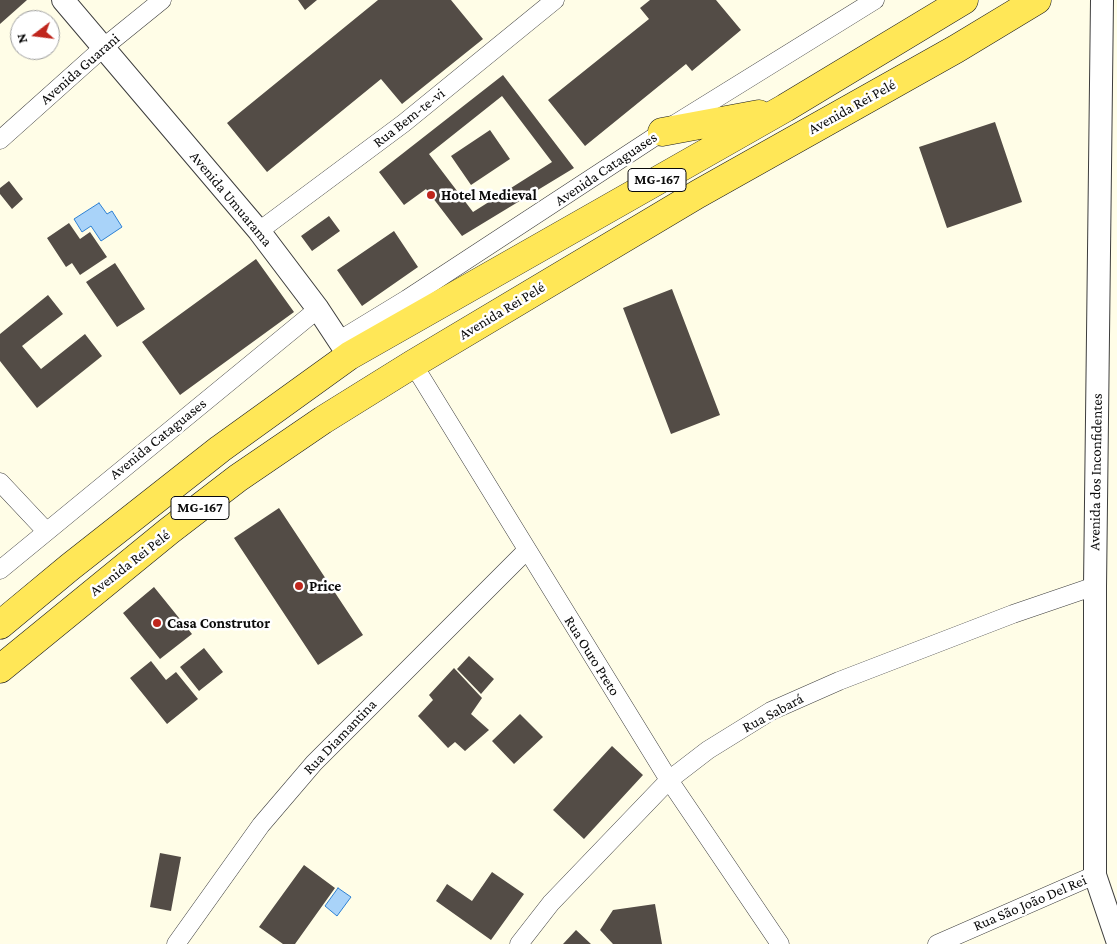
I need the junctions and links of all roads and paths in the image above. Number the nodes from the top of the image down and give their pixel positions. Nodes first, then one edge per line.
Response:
1 (63, 0) edge
2 (162, 0) edge
3 (555, 0) edge
4 (875, 0) edge
5 (964, 0) edge
6 (1037, 0) edge
7 (1102, 0) edge
8 (104, 47) junction
9 (784, 108) junction
10 (662, 132) junction
11 (0, 140) edge
12 (259, 231) junction
13 (318, 309) junction
14 (344, 349) junction
15 (413, 364) junction
16 (0, 482) edge
17 (46, 531) junction
18 (527, 550) junction
19 (0, 570) edge
20 (1095, 586) junction
21 (0, 625) edge
22 (0, 669) edge
23 (669, 780) junction
24 (1095, 875) junction
25 (1117, 940) edge
26 (176, 944) edge
27 (519, 944) edge
28 (780, 944) edge
29 (937, 944) edge

1 - 8 street, Avenida Umuarama
2 - 8 street, Avenida Guarani
3 - 12 street, Rua Bem-te-vi
4 - 10 street, Avenida Cataguases
5 - 9 main road, MG-167
6 - 15 main road, Avenida Rei Pelé / MG-167
7 - 20 street, Avenida dos Inconfidentes
8 - 11 street, Avenida Guarani
8 - 12 street, Avenida Umuarama
9 - 10 main road
9 - 14 main road, MG-167
10 - 14 street, Avenida Cataguases
12 - 13 street, Avenida Umuarama
13 - 14 street, Avenida Umuarama
13 - 17 street, Avenida Cataguases
14 - 21 main road, MG-167
15 - 18 street, Rua Ouro Preto
15 - 22 main road, Avenida Rei Pelé / MG-167
16 - 17 street
17 - 19 street, Avenida Cataguases
18 - 23 street, Rua Ouro Preto
18 - 26 street, Rua Diamantina
20 - 23 street, Rua Sabará
20 - 24 street, Avenida dos Inconfidentes
23 - 27 street, Rua Sabará
23 - 28 street, Rua Ouro Preto
24 - 25 street, Avenida dos Inconfidentes
24 - 29 street, Rua São João Del Rei

